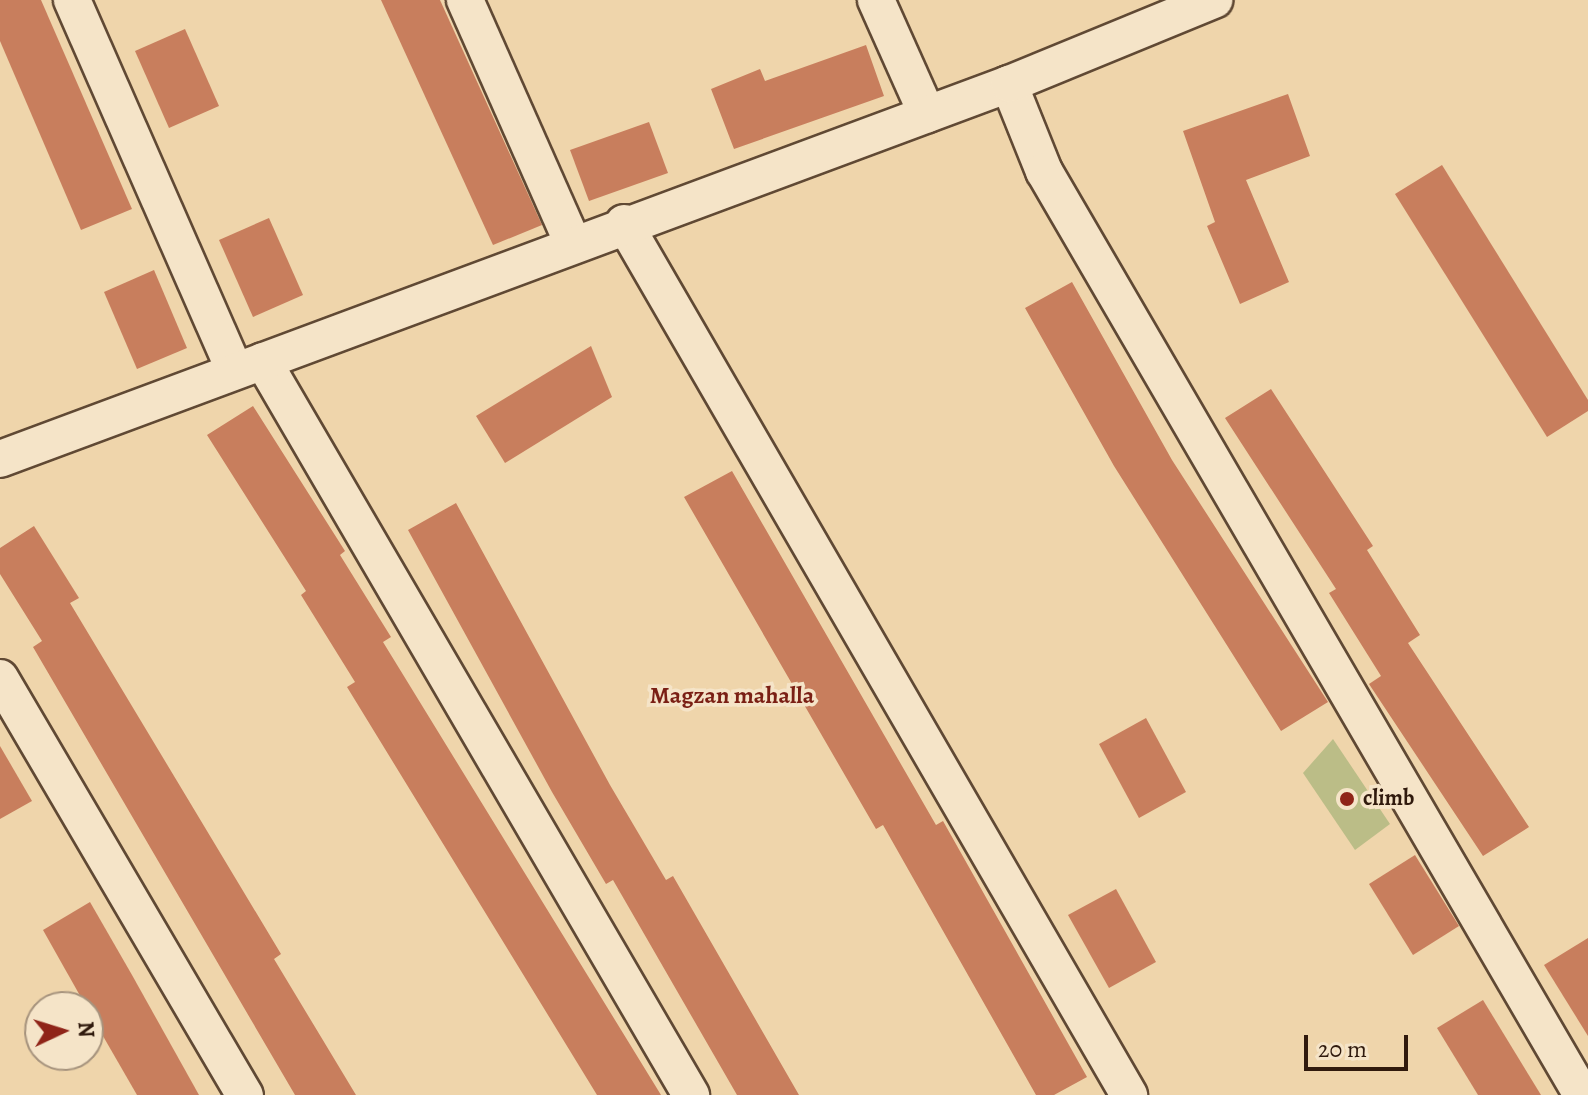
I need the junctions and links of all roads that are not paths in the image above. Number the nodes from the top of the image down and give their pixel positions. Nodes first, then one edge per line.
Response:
1 (72, 0) edge
2 (465, 0) edge
3 (876, 0) edge
4 (1214, 0) edge
5 (1009, 84) junction
6 (927, 114) junction
7 (624, 223) junction
8 (572, 241) junction
9 (249, 366) junction
10 (0, 459) edge
11 (0, 678) edge
12 (245, 1095) edge
13 (691, 1095) edge
14 (1129, 1095) edge
15 (1582, 1095) edge

1 - 9 street
2 - 8 street
3 - 6 street
4 - 5 street
5 - 6 street
5 - 15 street
6 - 7 street
7 - 8 street
7 - 14 street
8 - 9 street
9 - 10 street
9 - 13 street
11 - 12 street

